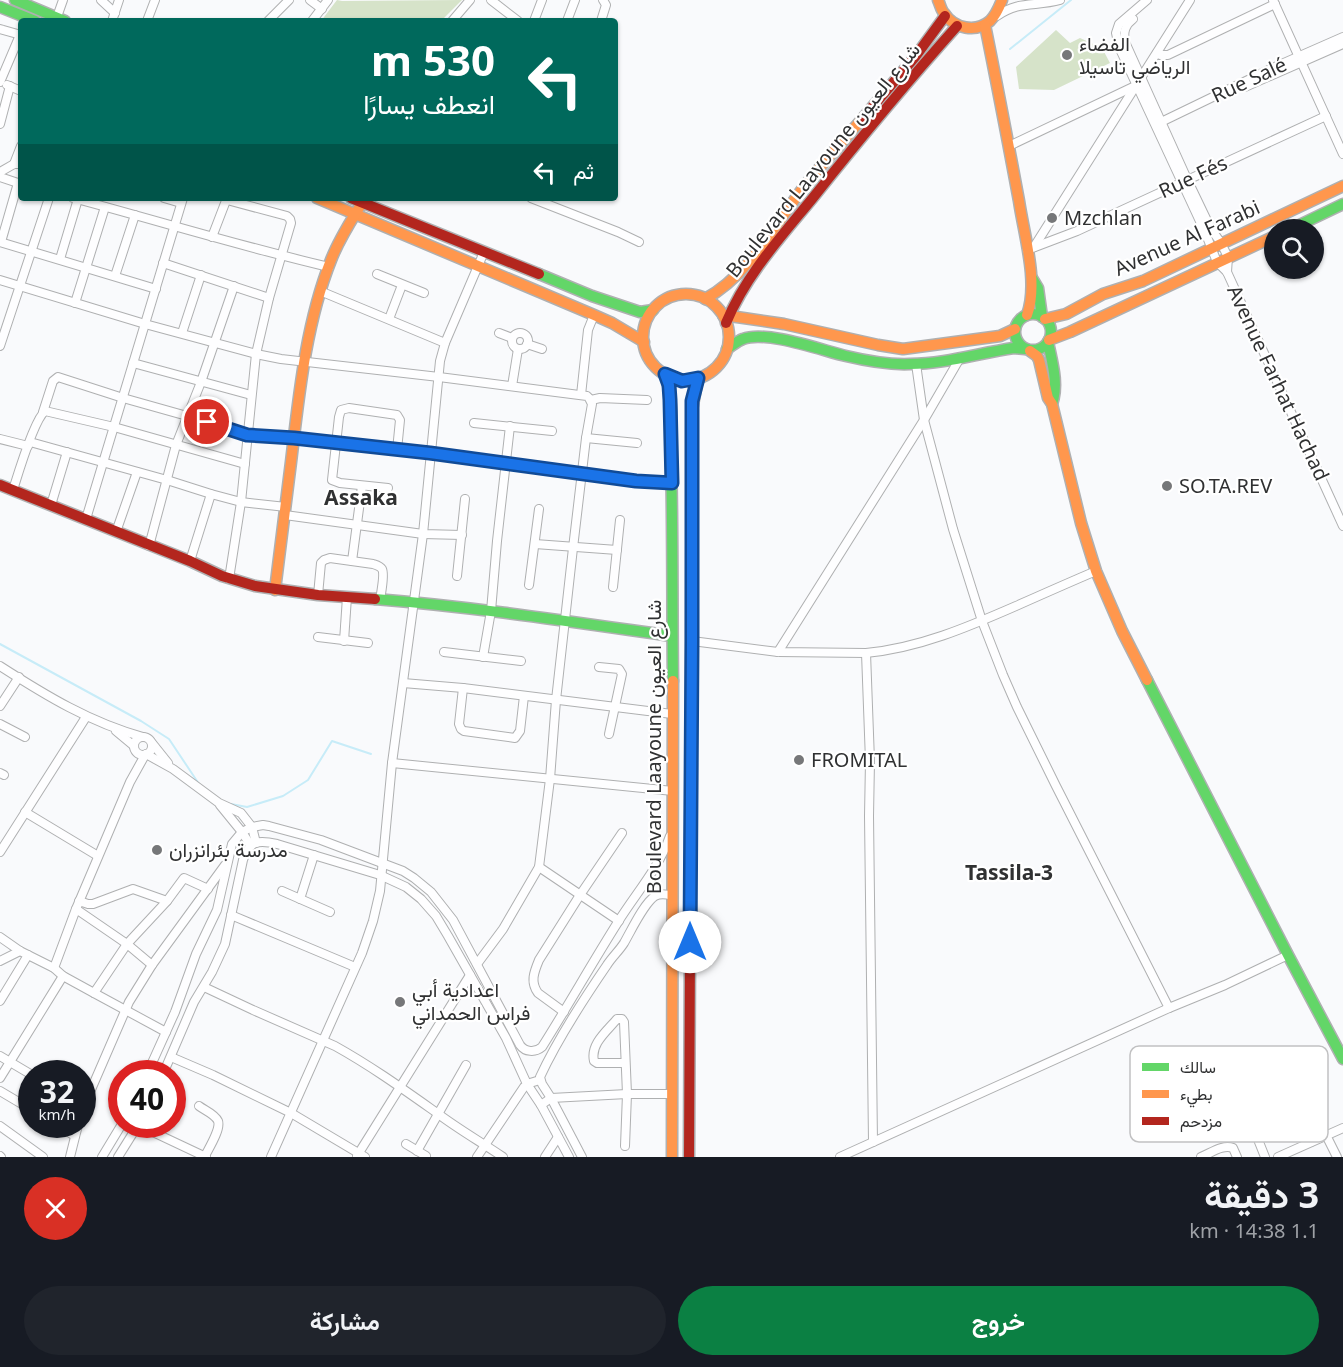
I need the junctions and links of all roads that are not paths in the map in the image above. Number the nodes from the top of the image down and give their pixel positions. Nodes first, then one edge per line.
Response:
1 (15, 0) edge
2 (63, 0) edge
3 (101, 0) edge
4 (119, 0) edge
5 (155, 0) edge
6 (289, 0) edge
7 (310, 0) edge
8 (328, 0) edge
9 (470, 0) edge
10 (491, 0) edge
11 (542, 0) edge
12 (575, 0) edge
13 (603, 0) edge
14 (938, 0) edge
15 (1002, 0) edge
16 (1060, 0) edge
17 (1147, 0) edge
18 (1154, 0) edge
19 (1192, 0) edge
20 (1274, 2) edge
21 (35, 4) edge
22 (0, 7) edge
23 (322, 9) junction
24 (115, 12) junction
25 (945, 16) junction
26 (995, 17) junction
27 (28, 18) edge
28 (59, 18) edge
29 (61, 18) edge
30 (113, 18) edge
31 (148, 18) edge
32 (271, 18) edge
33 (314, 18) edge
34 (455, 18) edge
35 (513, 18) edge
36 (535, 18) edge
37 (568, 18) edge
38 (602, 18) edge
39 (985, 25) junction
40 (957, 26) junction
41 (0, 29) edge
42 (18, 34) edge
43 (1343, 37) edge
44 (18, 40) edge
45 (1122, 44) junction
46 (1343, 44) edge
47 (1159, 54) junction
48 (1300, 59) junction
49 (0, 82) edge
50 (1140, 84) junction
51 (10, 86) junction
52 (18, 88) edge
53 (1326, 116) junction
54 (0, 124) edge
55 (1159, 125) junction
56 (1009, 146) junction
57 (1343, 154) edge
58 (17, 164) edge
59 (0, 172) edge
60 (0, 177) edge
61 (1184, 181) junction
62 (18, 183) edge
63 (1343, 186) edge
64 (18, 190) edge
65 (48, 201) edge
66 (75, 201) edge
67 (97, 201) edge
68 (182, 201) edge
69 (226, 201) edge
70 (234, 201) edge
71 (324, 201) edge
72 (363, 201) edge
73 (366, 201) edge
74 (539, 201) edge
75 (1343, 204) edge
76 (105, 207) junction
77 (354, 214) junction
78 (135, 215) junction
79 (1312, 219) edge
80 (175, 226) junction
81 (212, 237) junction
82 (1264, 241) edge
83 (1, 242) edge
84 (639, 242) dead end
85 (1215, 246) junction
86 (1034, 248) junction
87 (33, 251) junction
88 (484, 252) junction
89 (281, 256) junction
90 (1228, 257) junction
91 (60, 259) junction
92 (1217, 262) junction
93 (163, 263) junction
94 (478, 266) junction
95 (86, 267) junction
96 (329, 267) junction
97 (1227, 272) junction
98 (377, 274) dead end
99 (201, 275) junction
100 (115, 276) junction
101 (1032, 278) junction
102 (0, 280) edge
103 (402, 285) junction
104 (20, 286) junction
105 (234, 286) junction
106 (156, 289) junction
107 (320, 291) junction
108 (424, 293) dead end
109 (269, 298) junction
110 (705, 298) junction
111 (75, 303) junction
112 (653, 310) junction
113 (594, 315) junction
114 (1027, 315) junction
115 (726, 318) junction
116 (1044, 318) junction
117 (389, 320) junction
118 (145, 324) junction
119 (2, 328) edge
120 (1015, 329) junction
121 (182, 333) junction
122 (499, 333) dead end
123 (512, 338) junction
124 (1048, 341) junction
125 (215, 342) junction
126 (644, 342) junction
127 (445, 343) junction
128 (527, 344) junction
129 (0, 346) edge
130 (518, 349) junction
131 (542, 349) dead end
132 (727, 349) junction
133 (1027, 350) junction
134 (256, 354) junction
135 (960, 357) junction
136 (304, 362) junction
137 (133, 363) junction
138 (916, 364) junction
139 (665, 374) junction
140 (439, 377) junction
141 (698, 378) junction
142 (201, 382) junction
143 (512, 386) junction
144 (251, 395) junction
145 (581, 395) junction
146 (123, 398) junction
147 (591, 400) junction
148 (647, 400) dead end
149 (1053, 404) junction
150 (43, 412) junction
151 (187, 416) junction
152 (924, 420) junction
153 (474, 423) dead end
154 (510, 426) junction
155 (114, 427) junction
156 (552, 431) dead end
157 (247, 435) junction
158 (294, 438) junction
159 (586, 438) junction
160 (0, 439) edge
161 (637, 442) dead end
162 (336, 443) junction
163 (29, 444) junction
164 (176, 446) junction
165 (397, 450) junction
166 (67, 452) junction
167 (430, 453) junction
168 (103, 462) junction
169 (245, 464) junction
170 (506, 464) junction
171 (137, 472) junction
172 (582, 474) junction
173 (167, 480) junction
174 (672, 483) junction
175 (0, 485) edge
176 (362, 486) junction
177 (388, 488) dead end
178 (13, 490) junction
179 (211, 494) junction
180 (465, 499) dead end
181 (241, 502) junction
182 (51, 505) junction
183 (539, 509) dead end
184 (285, 511) junction
185 (86, 519) junction
186 (620, 520) dead end
187 (356, 524) junction
188 (1343, 526) edge
189 (116, 532) junction
190 (423, 534) junction
191 (462, 535) junction
192 (535, 544) junction
193 (149, 546) junction
194 (573, 548) junction
195 (617, 550) junction
196 (190, 561) junction
197 (352, 561) junction
198 (1096, 571) junction
199 (457, 576) dead end
200 (229, 579) junction
201 (529, 585) dead end
202 (613, 586) dead end
203 (276, 590) junction
204 (318, 595) junction
205 (347, 597) junction
206 (380, 600) junction
207 (413, 602) junction
208 (491, 611) junction
209 (982, 621) junction
210 (565, 622) junction
211 (672, 636) junction
212 (318, 637) dead end
213 (344, 640) junction
214 (692, 641) junction
215 (368, 643) dead end
216 (444, 652) dead end
217 (778, 652) junction
218 (866, 653) junction
219 (483, 657) junction
220 (521, 661) dead end
221 (0, 666) edge
222 (599, 667) dead end
223 (19, 678) junction
224 (403, 683) junction
225 (463, 688) junction
226 (524, 696) junction
227 (556, 700) junction
228 (0, 706) edge
229 (615, 707) junction
230 (672, 714) junction
231 (86, 717) junction
232 (0, 724) edge
233 (110, 727) junction
234 (609, 734) dead end
235 (142, 737) junction
236 (25, 738) dead end
237 (152, 743) junction
238 (135, 749) junction
239 (146, 755) junction
240 (392, 763) junction
241 (173, 769) junction
242 (550, 778) junction
243 (129, 782) junction
244 (673, 791) junction
245 (219, 803) junction
246 (26, 812) junction
247 (252, 827) junction
248 (673, 828) junction
249 (242, 832) junction
250 (622, 833) dead end
251 (253, 844) junction
252 (0, 852) edge
253 (314, 855) junction
254 (98, 856) junction
255 (227, 863) junction
256 (382, 863) junction
257 (539, 867) junction
258 (380, 875) junction
259 (208, 889) junction
260 (282, 891) dead end
261 (580, 895) junction
262 (672, 896) junction
263 (300, 899) junction
264 (167, 901) junction
265 (77, 905) junction
266 (330, 912) dead end
267 (231, 915) junction
268 (619, 921) junction
269 (0, 937) edge
270 (127, 944) junction
271 (24, 953) junction
272 (1288, 955) junction
273 (0, 960) edge
274 (477, 964) junction
275 (152, 965) junction
276 (355, 967) junction
277 (54, 968) junction
278 (470, 975) junction
279 (63, 976) junction
280 (204, 987) junction
281 (94, 993) junction
282 (0, 1000) edge
283 (1169, 1008) junction
284 (125, 1010) junction
285 (564, 1012) junction
286 (166, 1032) junction
287 (322, 1041) junction
288 (0, 1056) edge
289 (171, 1057) junction
290 (1343, 1059) edge
291 (153, 1060) edge
292 (170, 1060) edge
293 (10, 1062) junction
294 (625, 1063) junction
295 (466, 1065) dead end
296 (18, 1067) edge
297 (0, 1078) edge
298 (96, 1078) edge
299 (540, 1080) junction
300 (527, 1084) junction
301 (400, 1086) junction
302 (0, 1091) edge
303 (627, 1094) junction
304 (673, 1094) junction
305 (551, 1098) junction
306 (18, 1102) edge
307 (541, 1105) junction
308 (199, 1106) dead end
309 (291, 1113) junction
310 (438, 1114) junction
311 (0, 1126) edge
312 (1343, 1128) edge
313 (1328, 1134) edge
314 (558, 1137) junction
315 (75, 1138) edge
316 (114, 1138) edge
317 (130, 1138) edge
318 (165, 1138) edge
319 (1328, 1139) edge
320 (873, 1142) junction
321 (1259, 1142) edge
322 (1311, 1142) edge
323 (406, 1144) dead end
324 (486, 1145) junction
325 (626, 1146) dead end
326 (417, 1151) junction
327 (360, 1156) edge
328 (426, 1156) edge
329 (43, 1157) edge
330 (70, 1157) edge
331 (102, 1157) edge
332 (118, 1157) edge
333 (205, 1157) edge
334 (271, 1157) edge
335 (477, 1157) edge
336 (503, 1157) edge
337 (545, 1157) edge
338 (569, 1157) edge
339 (582, 1157) edge
340 (672, 1157) edge
341 (689, 1157) edge
342 (840, 1157) edge
343 (1201, 1157) edge
344 (1237, 1157) edge
345 (1265, 1157) edge
346 (1278, 1157) edge
347 (1337, 1157) edge

1 - 21 street
2 - 29 street
3 - 24 street
4 - 24 street
5 - 31 street
6 - 32 street
7 - 23 street
8 - 23 street
9 - 34 street
10 - 35 street
11 - 36 street
12 - 37 street
13 - 38 street
14 - 25 street
15 - 26 street
16 - 26 street
17 - 45 street
18 - 45 street
19 - 47 street
20 - 47 street
20 - 48 street
21 - 28 street
22 - 27 street
23 - 33 street
24 - 30 street
25 - 40 street
25 - 110 street, Boulevard Laayoune شارع العيون
26 - 39 street
39 - 40 street
39 - 56 street
40 - 115 street, Boulevard Laayoune شارع العيون
41 - 42 street
43 - 48 street, Rue Salé
44 - 49 street
45 - 50 street, Avenue Farhat Hachad
46 - 48 street, Rue Salé
47 - 50 street
48 - 53 street
48 - 55 street, Rue Salé
49 - 51 street
50 - 55 street, Avenue Farhat Hachad
50 - 56 street
50 - 86 street
51 - 52 street
51 - 54 street
53 - 57 street
53 - 61 street, Rue Fés
55 - 61 street, Avenue Farhat Hachad
56 - 86 street
58 - 59 street
60 - 62 street
61 - 85 street, Avenue Farhat Hachad
61 - 86 street, Rue Fés
63 - 85 street, Avenue Al Farabi
64 - 83 street
65 - 87 street
66 - 91 street
67 - 76 street
68 - 80 street
69 - 81 street
70 - 89 street
71 - 77 street
72 - 77 street
73 - 88 street
74 - 84 street
75 - 79 street, Avenue Al Farabi
76 - 78 street
76 - 95 street
77 - 94 street
77 - 96 street
78 - 80 street
78 - 100 street
80 - 81 street
80 - 93 street
81 - 89 street
82 - 90 street, Avenue Al Farabi
83 - 87 street
85 - 90 street, Avenue Farhat Hachad
85 - 92 street, Avenue Farhat Hachad
85 - 116 street, Avenue Al Farabi
86 - 101 street
87 - 91 street
87 - 104 street
88 - 94 street
88 - 112 street
89 - 96 street
89 - 109 street
90 - 92 street, Avenue Al Farabi
90 - 97 street, Avenue Farhat Hachad
91 - 95 street
92 - 97 street, Avenue Farhat Hachad
92 - 124 street, Avenue Al Farabi
93 - 99 street
93 - 106 street
94 - 113 street
94 - 127 street
95 - 100 street
95 - 111 street
96 - 107 street
97 - 188 street, Avenue Farhat Hachad
98 - 103 street
99 - 105 street
99 - 121 street
100 - 106 street
101 - 114 street
101 - 116 street
102 - 104 street
103 - 108 street
103 - 117 street
104 - 111 street
104 - 119 street
105 - 109 street
105 - 125 street
106 - 118 street
107 - 117 street
107 - 136 street
109 - 134 street
110 - 112 street
110 - 115 street
111 - 118 street
112 - 126 street
113 - 126 street
113 - 145 street
114 - 116 street
114 - 120 street
115 - 120 street
115 - 132 street
116 - 124 street
117 - 127 street
118 - 121 street
118 - 137 street
119 - 129 street
120 - 133 street
121 - 125 street
122 - 123 street
123 - 128 street
123 - 130 street
124 - 133 street
124 - 149 street
125 - 134 street
125 - 142 street
126 - 139 street
127 - 140 street
128 - 130 street
128 - 131 street
130 - 143 street
132 - 138 street
132 - 141 street
133 - 135 street
133 - 149 street
134 - 136 street
134 - 144 street
135 - 138 street
135 - 152 street
136 - 140 street
136 - 158 street
137 - 142 street
137 - 146 street
138 - 152 street
139 - 141 street
139 - 174 street, Boulevard Laayoune شارع العيون
140 - 143 street
140 - 167 street
141 - 214 street, Boulevard Laayoune شارع العيون
142 - 144 street
142 - 151 street
143 - 145 street
144 - 157 street
145 - 147 street
146 - 150 street
146 - 151 street
146 - 155 street
147 - 148 street
147 - 159 street
149 - 198 street
150 - 155 street
150 - 163 street
151 - 157 street
151 - 164 street
152 - 209 street
152 - 217 street
153 - 154 street
154 - 156 street
154 - 170 street
155 - 164 street
155 - 168 street
157 - 158 street
157 - 169 street
158 - 162 street
158 - 184 street
159 - 161 street
159 - 172 street
160 - 163 street
162 - 165 street
162 - 165 street
162 - 176 street
163 - 166 street
163 - 178 street
164 - 169 street
164 - 173 street
165 - 167 street
166 - 168 street
166 - 182 street
167 - 170 street
167 - 190 street
168 - 171 street
168 - 185 street
169 - 181 street
170 - 172 street
170 - 208 street
171 - 173 street
171 - 189 street
172 - 174 street
172 - 194 street
173 - 179 street
173 - 193 street
174 - 211 street, Boulevard Laayoune شارع العيون
175 - 178 street
176 - 177 street
176 - 187 street
178 - 182 street
179 - 181 street
179 - 196 street
180 - 191 street
181 - 184 street
181 - 200 street
182 - 185 street
183 - 192 street
184 - 187 street
184 - 203 street
185 - 189 street
186 - 195 street
187 - 190 street
187 - 197 street
189 - 193 street
190 - 191 street
190 - 207 street
191 - 199 street
192 - 194 street
192 - 201 street
193 - 196 street
194 - 195 street
194 - 210 street
195 - 202 street
196 - 200 street
197 - 204 street
197 - 206 street
198 - 209 street
198 - 272 street
200 - 203 street
203 - 204 street
204 - 205 street
205 - 206 street
205 - 213 street
206 - 207 street
207 - 208 street
207 - 224 street
208 - 210 street
208 - 219 street
209 - 218 street
209 - 283 street
210 - 211 street
210 - 227 street
211 - 230 street, Boulevard Laayoune شارع العيون
212 - 213 street
213 - 215 street
214 - 217 street
214 - 341 street, Boulevard Laayoune شارع العيون
216 - 219 street
217 - 218 street
218 - 320 street
219 - 220 street
221 - 223 street
222 - 229 street
223 - 228 street
223 - 231 street
224 - 225 street
224 - 240 street
225 - 226 street
225 - 226 street
226 - 227 street
227 - 229 street
227 - 242 street
229 - 230 street
229 - 234 street
230 - 244 street, Boulevard Laayoune شارع العيون
231 - 233 street
231 - 246 street
232 - 236 street
233 - 235 street
233 - 238 street
235 - 237 street
235 - 238 street
237 - 239 street
237 - 241 street
238 - 239 street
238 - 243 street
239 - 241 street
239 - 243 street
240 - 242 street
240 - 256 street
241 - 245 street
242 - 244 street
242 - 257 street
243 - 254 street
244 - 248 street, Boulevard Laayoune شارع العيون
245 - 247 street
245 - 249 street
246 - 252 street
246 - 254 street
247 - 249 street
247 - 251 street
247 - 256 street
248 - 262 street, Boulevard Laayoune شارع العيون
248 - 268 street
249 - 251 street
249 - 255 street
250 - 261 street
251 - 253 street
251 - 267 street
253 - 258 street
253 - 263 street
254 - 265 street
255 - 259 street
255 - 286 street
256 - 258 street
256 - 274 street
257 - 261 street
257 - 274 street
258 - 276 street
258 - 278 street
259 - 264 street
259 - 275 street
260 - 263 street
261 - 268 street
261 - 285 street
262 - 299 street
262 - 304 street, Boulevard Laayoune شارع العيون
263 - 266 street
264 - 265 street
264 - 270 street
265 - 270 street
265 - 277 street
267 - 276 street
267 - 280 street
268 - 285 street
269 - 271 street
270 - 275 street
270 - 281 street
271 - 273 street
271 - 277 street
271 - 282 street
272 - 283 street
272 - 290 street
274 - 285 street
275 - 284 street
276 - 287 street
277 - 279 street
278 - 300 street
278 - 301 street
279 - 281 street
279 - 293 street
280 - 287 street
280 - 289 street
281 - 284 street
283 - 320 street
284 - 286 street
284 - 298 street
286 - 291 street
287 - 301 street
287 - 309 street
288 - 293 street
289 - 292 street
289 - 309 street
293 - 296 street
293 - 297 street
294 - 294 street
294 - 303 street
295 - 310 street
299 - 300 street
299 - 305 street
300 - 307 street
300 - 324 street
301 - 310 street
301 - 327 street
302 - 306 street
303 - 304 street
303 - 305 street
303 - 325 street
304 - 340 street, Boulevard Laayoune شارع العيون
305 - 307 street
305 - 339 street
307 - 314 street
308 - 333 street
309 - 327 street
309 - 334 street
310 - 324 street
310 - 326 street
311 - 329 street
312 - 313 street
314 - 337 street
314 - 338 street
315 - 330 street
316 - 331 street
317 - 332 street
318 - 333 street
319 - 347 street
320 - 342 street
321 - 345 street
322 - 346 street
323 - 326 street
324 - 335 street
324 - 336 street
326 - 328 street
343 - 344 street

